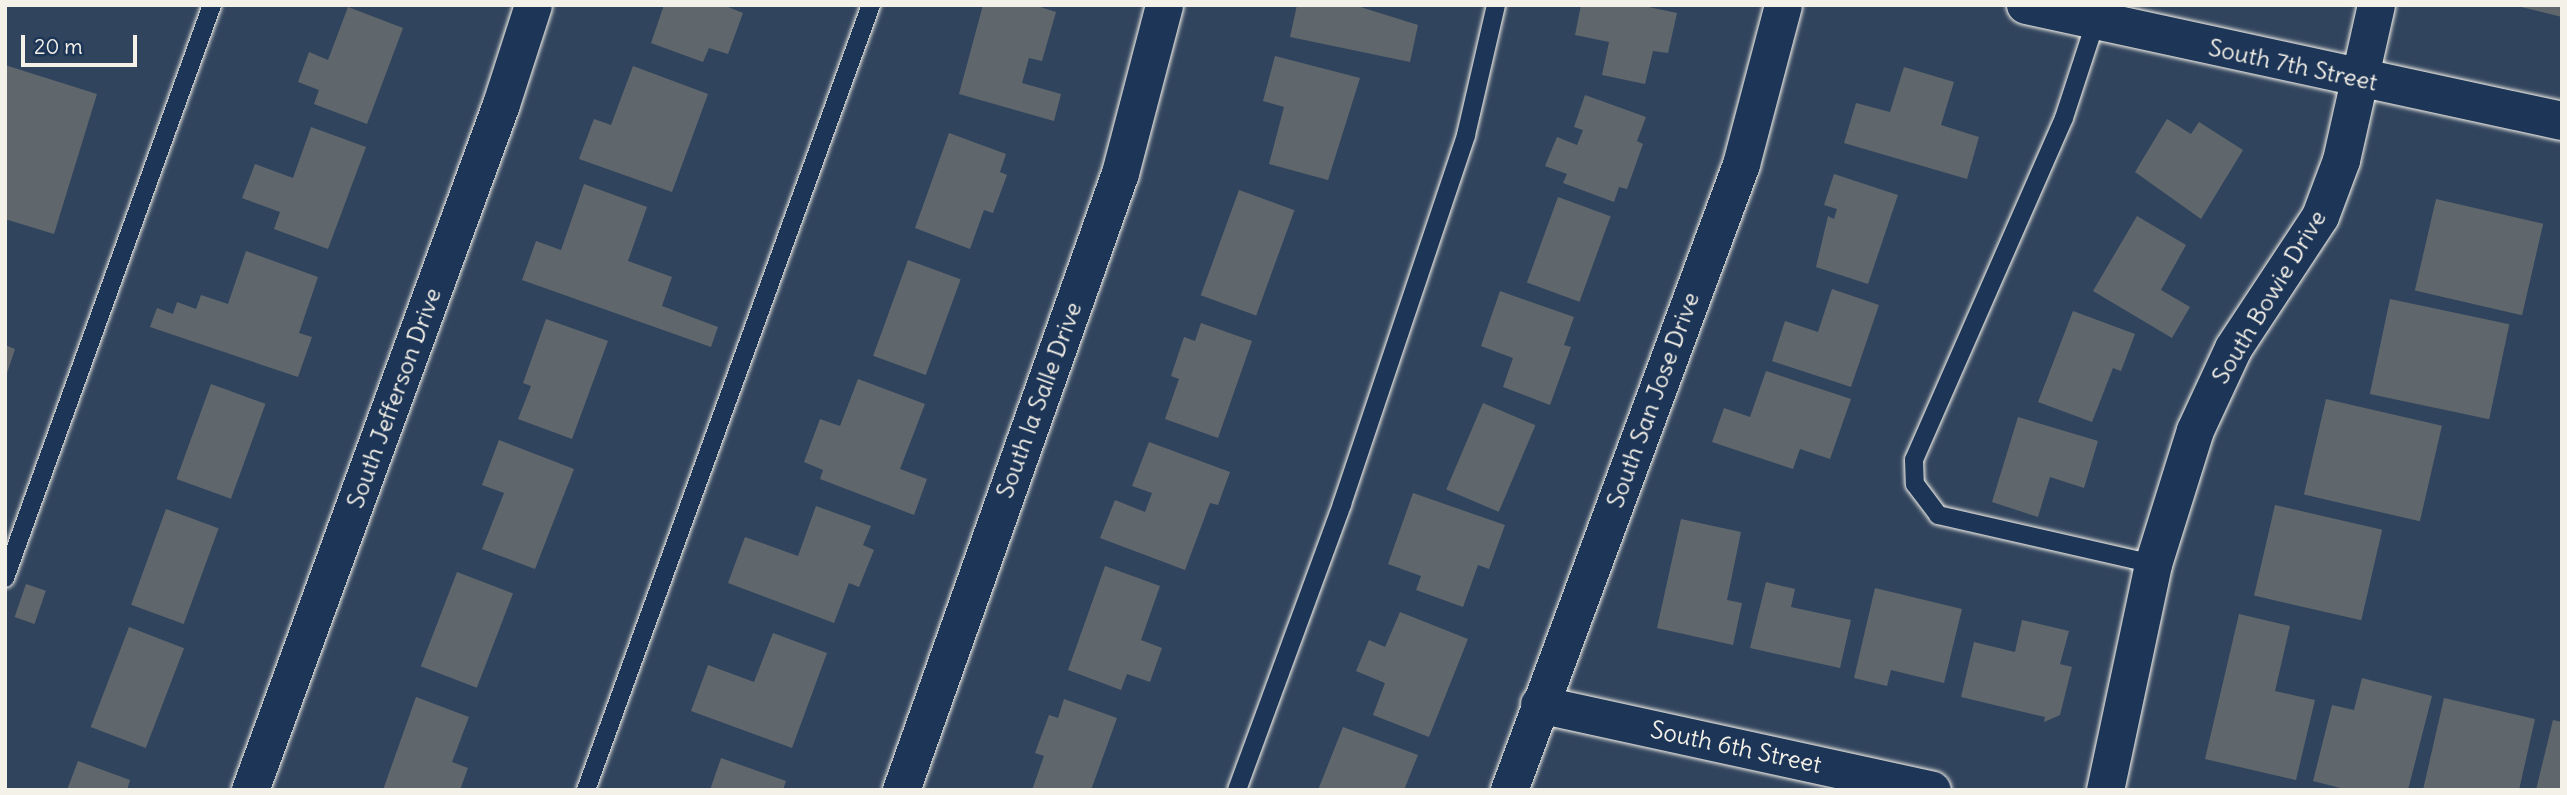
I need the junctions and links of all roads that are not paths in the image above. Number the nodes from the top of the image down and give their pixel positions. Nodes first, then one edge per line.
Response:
1 (212, 5) edge
2 (533, 5) edge
3 (871, 5) edge
4 (1164, 5) edge
5 (1496, 5) edge
6 (1783, 5) edge
7 (2025, 5) edge
8 (2376, 5) edge
9 (2098, 13) edge
10 (2359, 80) junction
11 (2562, 121) edge
12 (2153, 564) junction
13 (5, 578) edge
14 (1539, 704) junction
15 (250, 790) edge
16 (586, 790) edge
17 (901, 790) edge
18 (1237, 790) edge
19 (1509, 790) edge
20 (1932, 790) edge
21 (2105, 790) edge

1 - 13 lane
2 - 15 street, South Jefferson Drive
3 - 16 lane
4 - 17 street, South la Salle Drive
5 - 18 lane
6 - 14 street, South San Jose Drive
7 - 9 main road, South 7th Street
8 - 10 street, South Bowie Drive
9 - 10 main road, South 7th Street
9 - 12 lane
10 - 11 main road, South 7th Street
10 - 12 street, South Bowie Drive
12 - 21 street, South Bowie Drive
14 - 19 street, South San Jose Drive
14 - 20 street, South 6th Street

